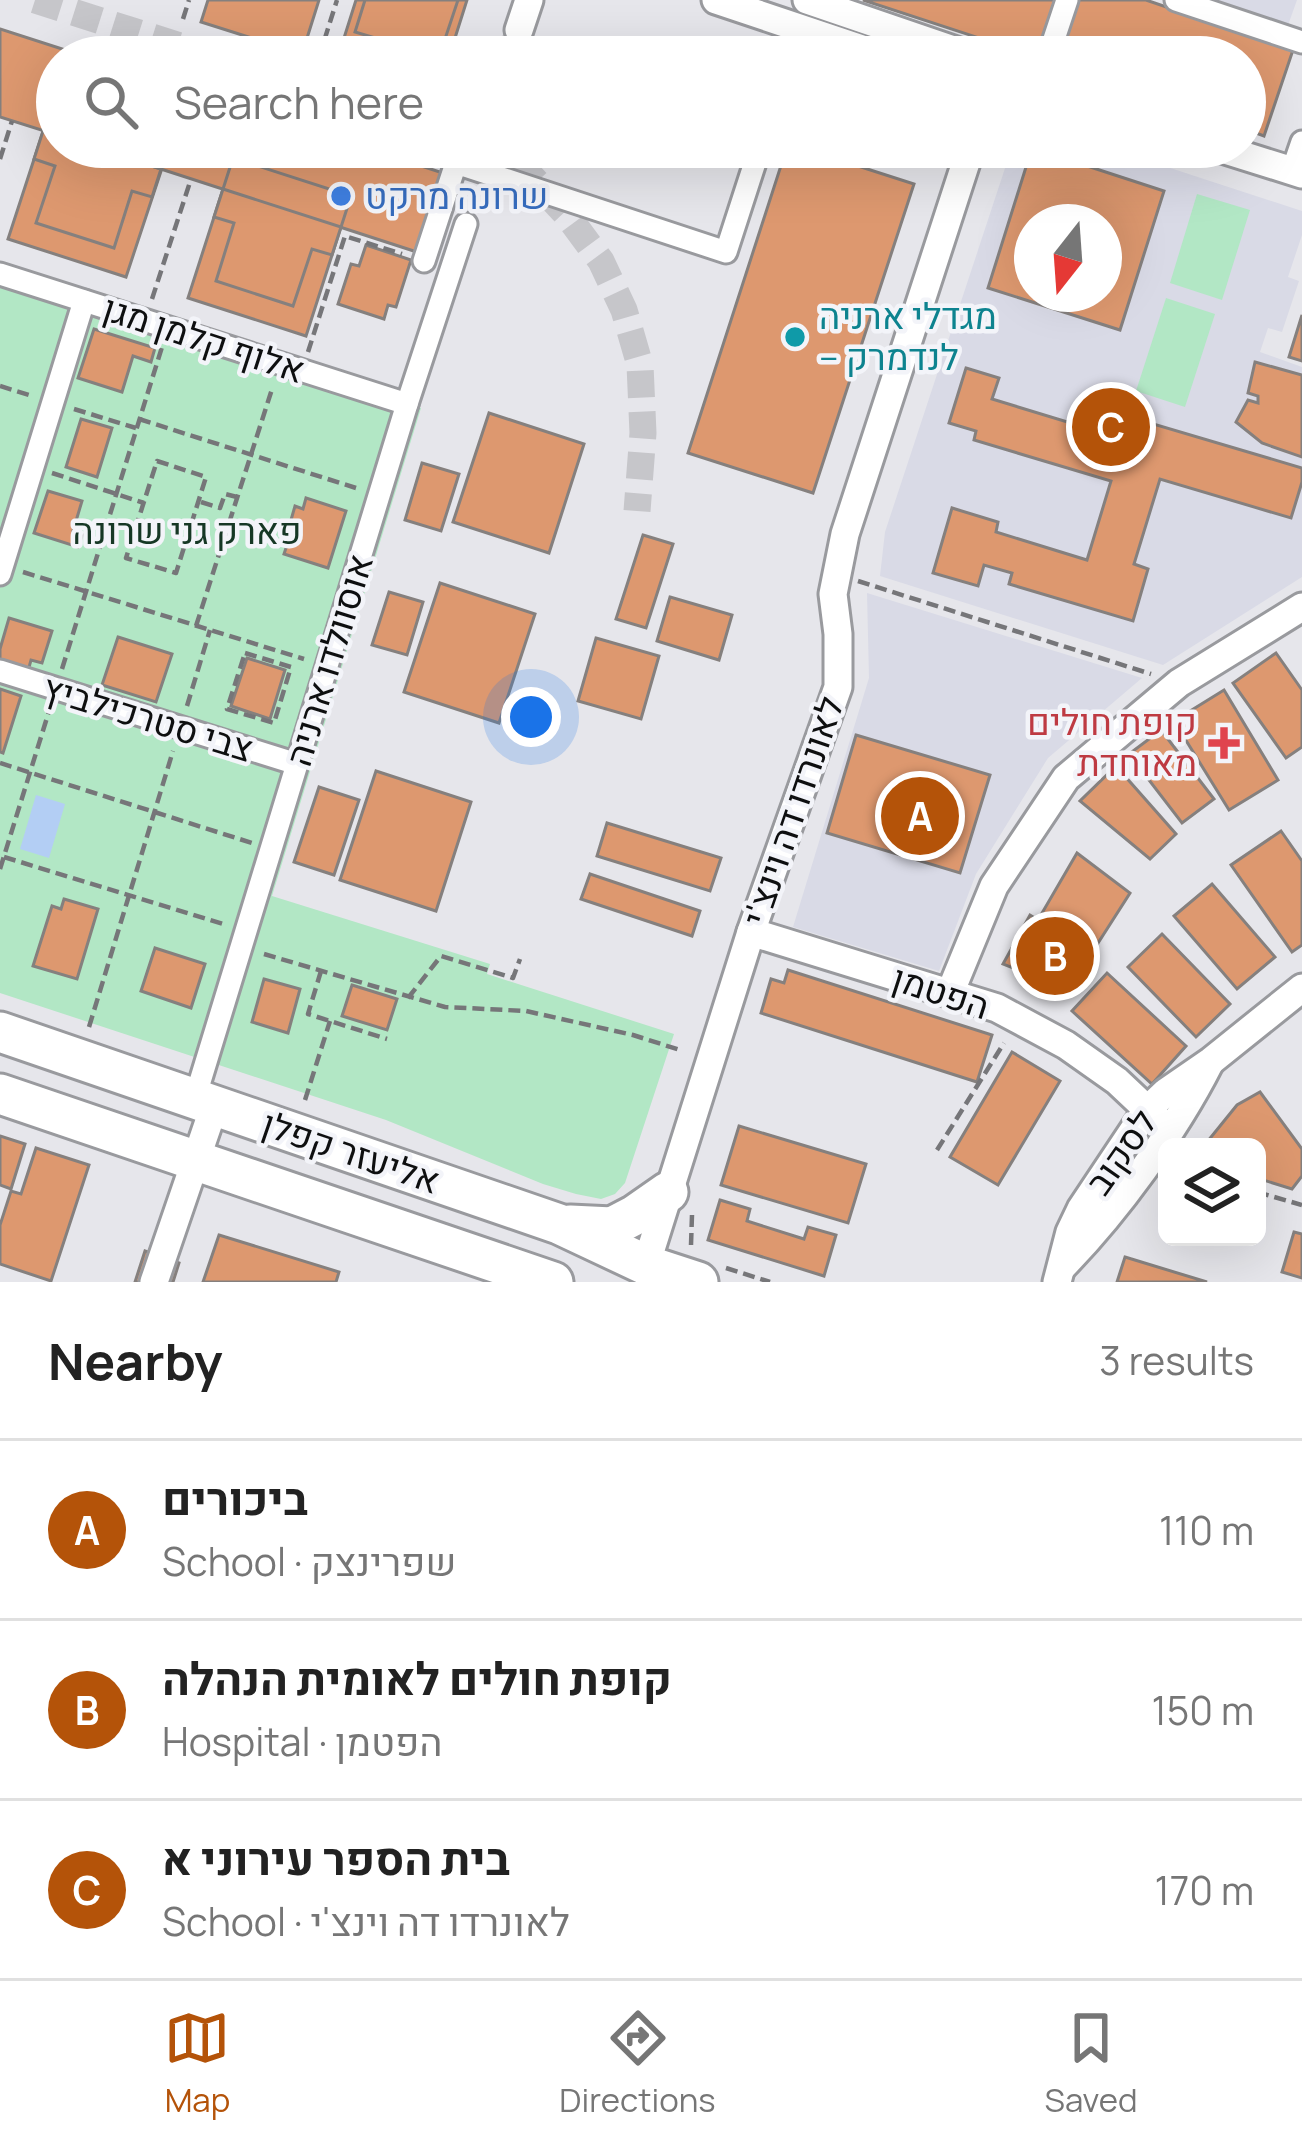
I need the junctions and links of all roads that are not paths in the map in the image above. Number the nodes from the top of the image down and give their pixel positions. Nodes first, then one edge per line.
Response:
1 (529, 0) edge
2 (716, 0) edge
3 (807, 0) edge
4 (1067, 0) edge
5 (1176, 0) edge
6 (798, 28) junction
7 (519, 29) tunnel mouth
8 (796, 36) edge
9 (822, 36) edge
10 (912, 36) edge
11 (1055, 36) edge
12 (1302, 42) edge
13 (1302, 142) edge
14 (454, 168) edge
15 (471, 168) edge
16 (753, 168) edge
17 (965, 168) edge
18 (1290, 170) edge
19 (466, 224) dead end
20 (424, 261) road end
21 (0, 274) edge
22 (84, 302) junction
23 (407, 404) junction
24 (1, 570) edge
25 (1302, 607) edge
26 (0, 671) edge
27 (297, 764) junction
28 (752, 932) junction
29 (1302, 988) edge
30 (950, 993) junction
31 (0, 1033) edge
32 (1211, 1060) junction
33 (0, 1094) edge
34 (205, 1101) junction
35 (1147, 1110) junction
36 (1169, 1130) junction
37 (196, 1161) junction
38 (668, 1192) junction
39 (559, 1224) junction
40 (646, 1265) junction
41 (704, 1273) edge
42 (1060, 1274) edge
43 (154, 1282) edge
44 (553, 1282) edge

1 - 7 street
2 - 6 street
3 - 10 street
4 - 11 street
5 - 12 street
6 - 8 street
6 - 9 street
13 - 18 street
14 - 20 street
15 - 16 street
17 - 28 street, לאונרדו דה וינצ'י
19 - 23 street, אוסוולדו ארניה
21 - 22 street, אלוף קלמן מגן
22 - 23 street, אלוף קלמן מגן
22 - 24 street
23 - 27 street, אוסוולדו ארניה
25 - 30 street
26 - 27 street, צבי סטרכילביץ
27 - 34 street, אוסוולדו ארניה
28 - 30 street, הפטמן
28 - 38 street, לאונרדו דה וינצ'י
29 - 32 street, לסקוב
30 - 35 street, הפטמן
31 - 34 main road, אליעזר קפלן
32 - 35 street, לסקוב
32 - 36 street, לסקוב
33 - 37 main road, אליעזר קפלן
34 - 37 street
34 - 39 main road, אליעזר קפלן
35 - 36 street, הפטמן
35 - 42 street, לסקוב
36 - 42 street, לסקוב
37 - 43 street
37 - 44 main road, אליעזר קפלן
38 - 39 main road
38 - 40 street, לאונרדו דה וינצ'י
39 - 40 main road, אליעזר קפלן
40 - 41 main road, אליעזר קפלן

